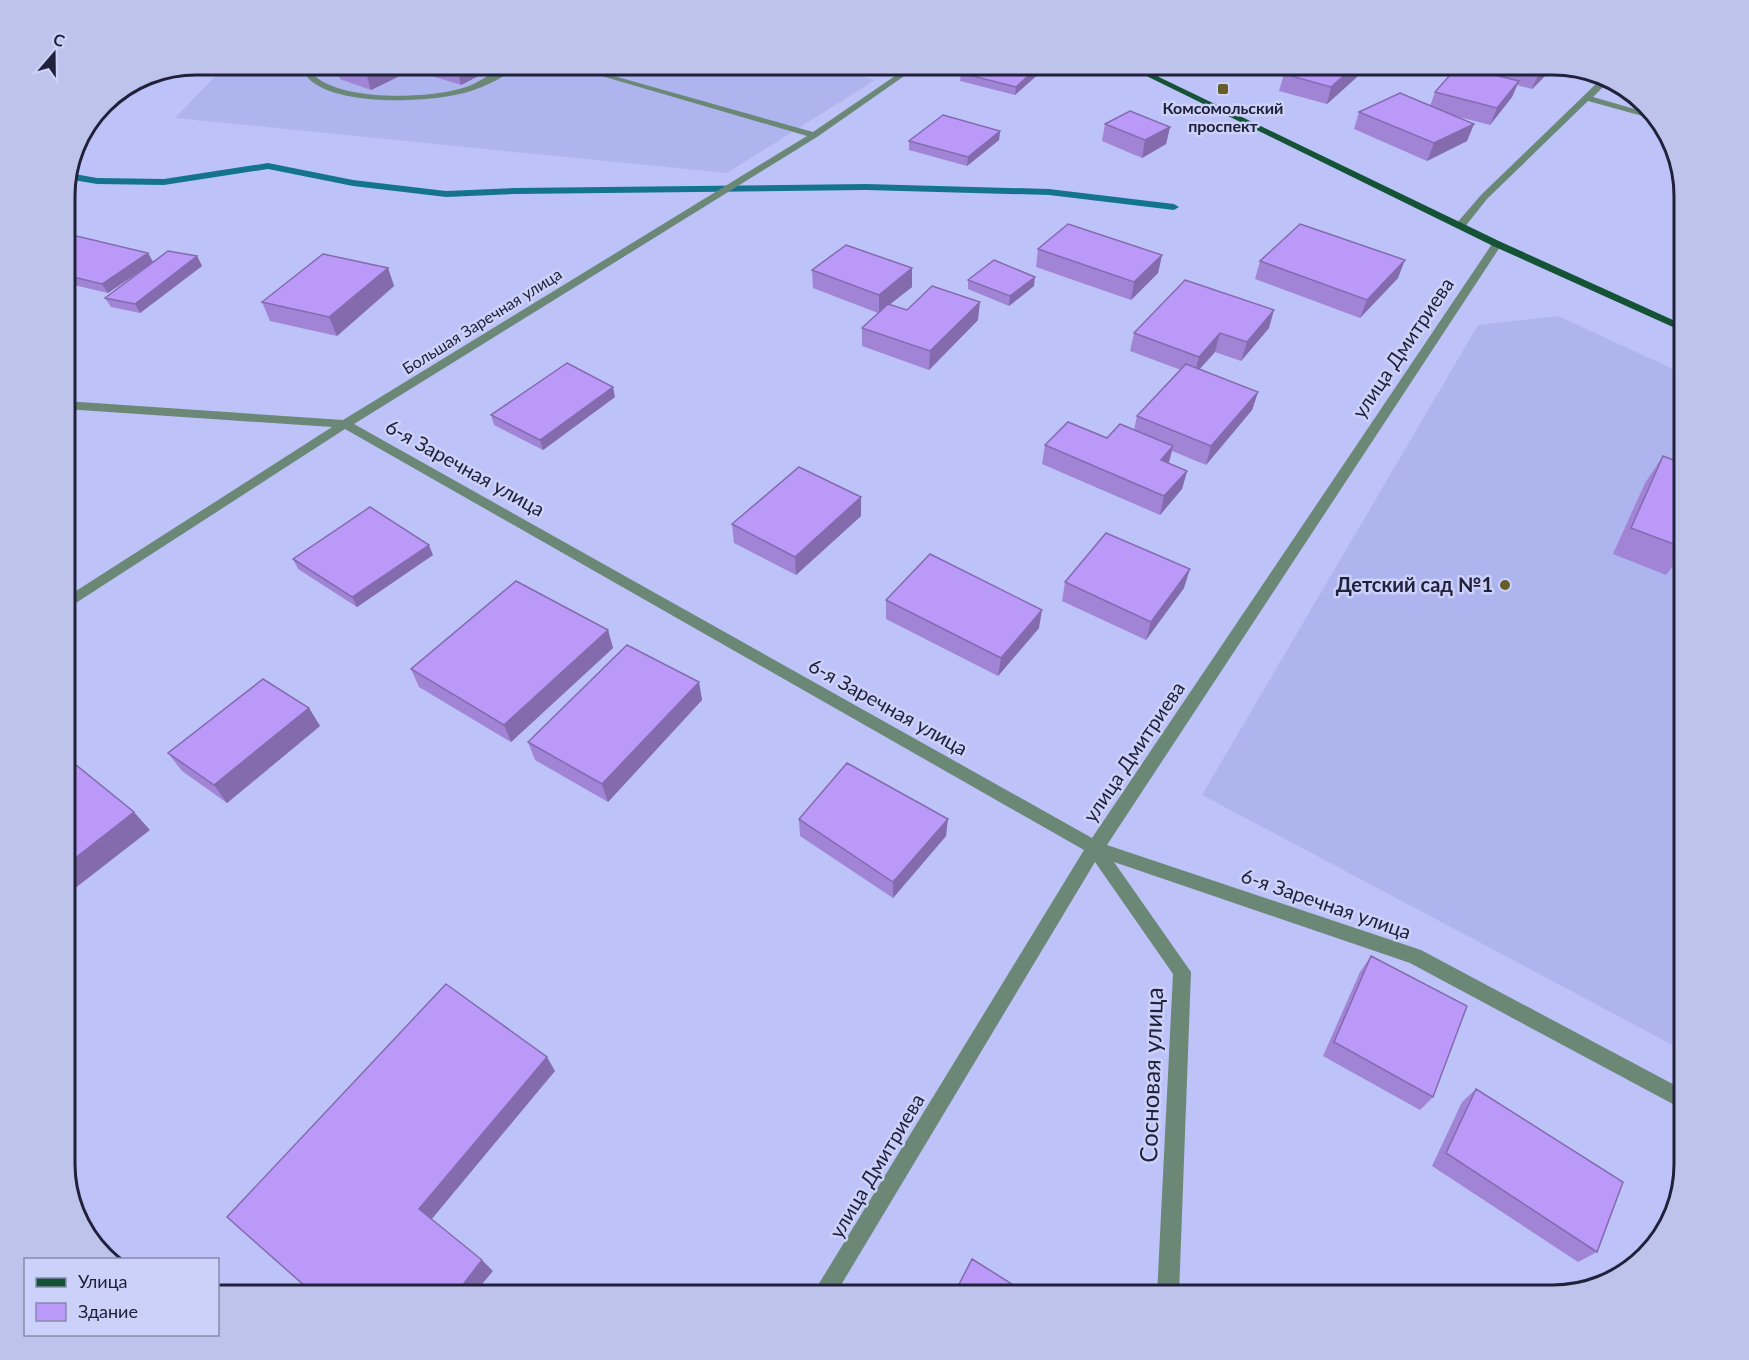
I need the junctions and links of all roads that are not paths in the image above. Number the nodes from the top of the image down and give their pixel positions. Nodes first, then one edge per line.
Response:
1 (311, 75) edge
2 (495, 75) edge
3 (606, 75) edge
4 (900, 75) edge
5 (1151, 75) edge
6 (1601, 84) edge
7 (1587, 98) junction
8 (1643, 114) edge
9 (814, 135) junction
10 (1460, 226) junction
11 (1497, 244) junction
12 (1674, 324) edge
13 (75, 406) edge
14 (345, 424) junction
15 (75, 599) edge
16 (1095, 848) junction
17 (1674, 1095) edge
18 (830, 1285) edge
19 (1168, 1285) edge

1 - 2 street
3 - 9 street
4 - 9 street, Большая Заречная улица
5 - 10 main road
6 - 7 street
7 - 8 street
7 - 10 street
9 - 14 street, Большая Заречная улица
10 - 11 main road
11 - 12 main road
11 - 16 street, улица Дмитриева
13 - 14 street, 6-я Заречная улица
14 - 15 street, Большая Заречная улица
14 - 16 street, 6-я Заречная улица
16 - 17 street, 6-я Заречная улица
16 - 18 street, улица Дмитриева
16 - 19 street, Сосновая улица

